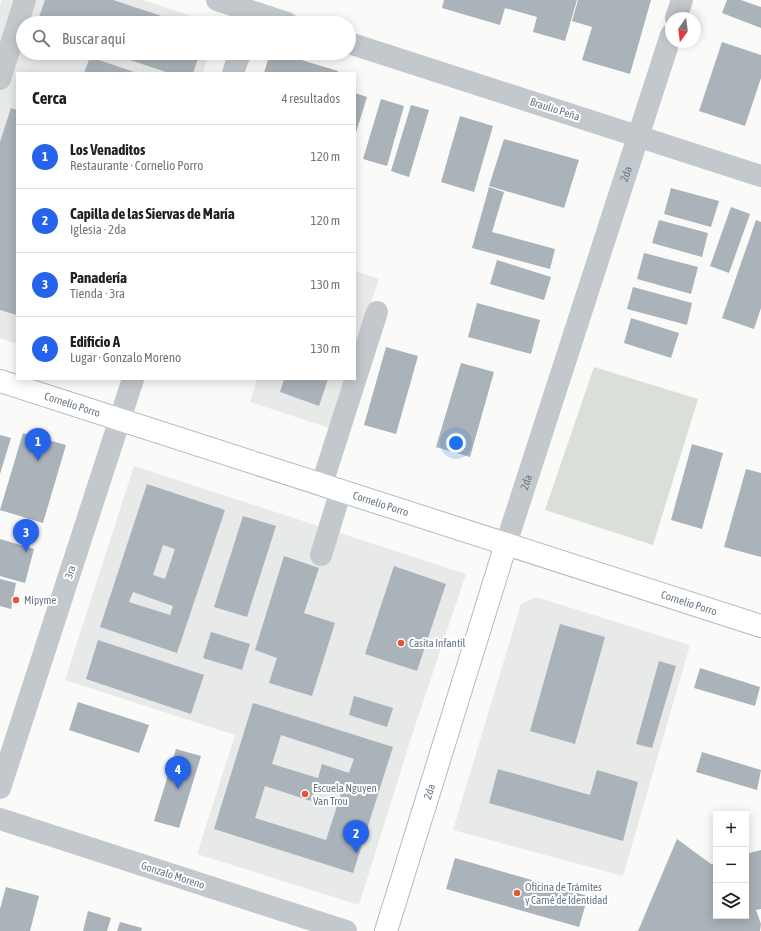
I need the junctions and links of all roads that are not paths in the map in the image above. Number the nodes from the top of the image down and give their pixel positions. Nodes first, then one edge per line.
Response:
1 (25, 0) edge
2 (217, 0) edge
3 (682, 0) edge
4 (678, 12) edge
5 (20, 16) edge
6 (249, 16) edge
7 (16, 28) edge
8 (356, 45) edge
9 (667, 48) edge
10 (238, 60) edge
11 (233, 72) edge
12 (0, 79) edge
13 (639, 136) junction
14 (761, 176) edge
15 (377, 312) dead end
16 (133, 380) edge
17 (0, 381) edge
18 (120, 419) junction
19 (331, 487) junction
20 (506, 544) junction
21 (320, 555) dead end
22 (761, 626) edge
23 (0, 788) edge
24 (0, 819) edge
25 (346, 931) edge
26 (386, 931) edge

1 - 5 street
2 - 6 street
3 - 4 street
7 - 12 street
8 - 13 street, Braulio Peña
9 - 13 street, 2da
10 - 11 street
13 - 14 street, Braulio Peña
13 - 20 street, 2da
15 - 19 street
16 - 18 street, 3ra
17 - 18 main road, Cornelio Porro
18 - 19 main road, Cornelio Porro
18 - 23 street, 3ra
19 - 20 main road, Cornelio Porro
19 - 21 street
20 - 22 main road, Cornelio Porro
20 - 26 main road, 2da
24 - 25 street, Gonzalo Moreno

